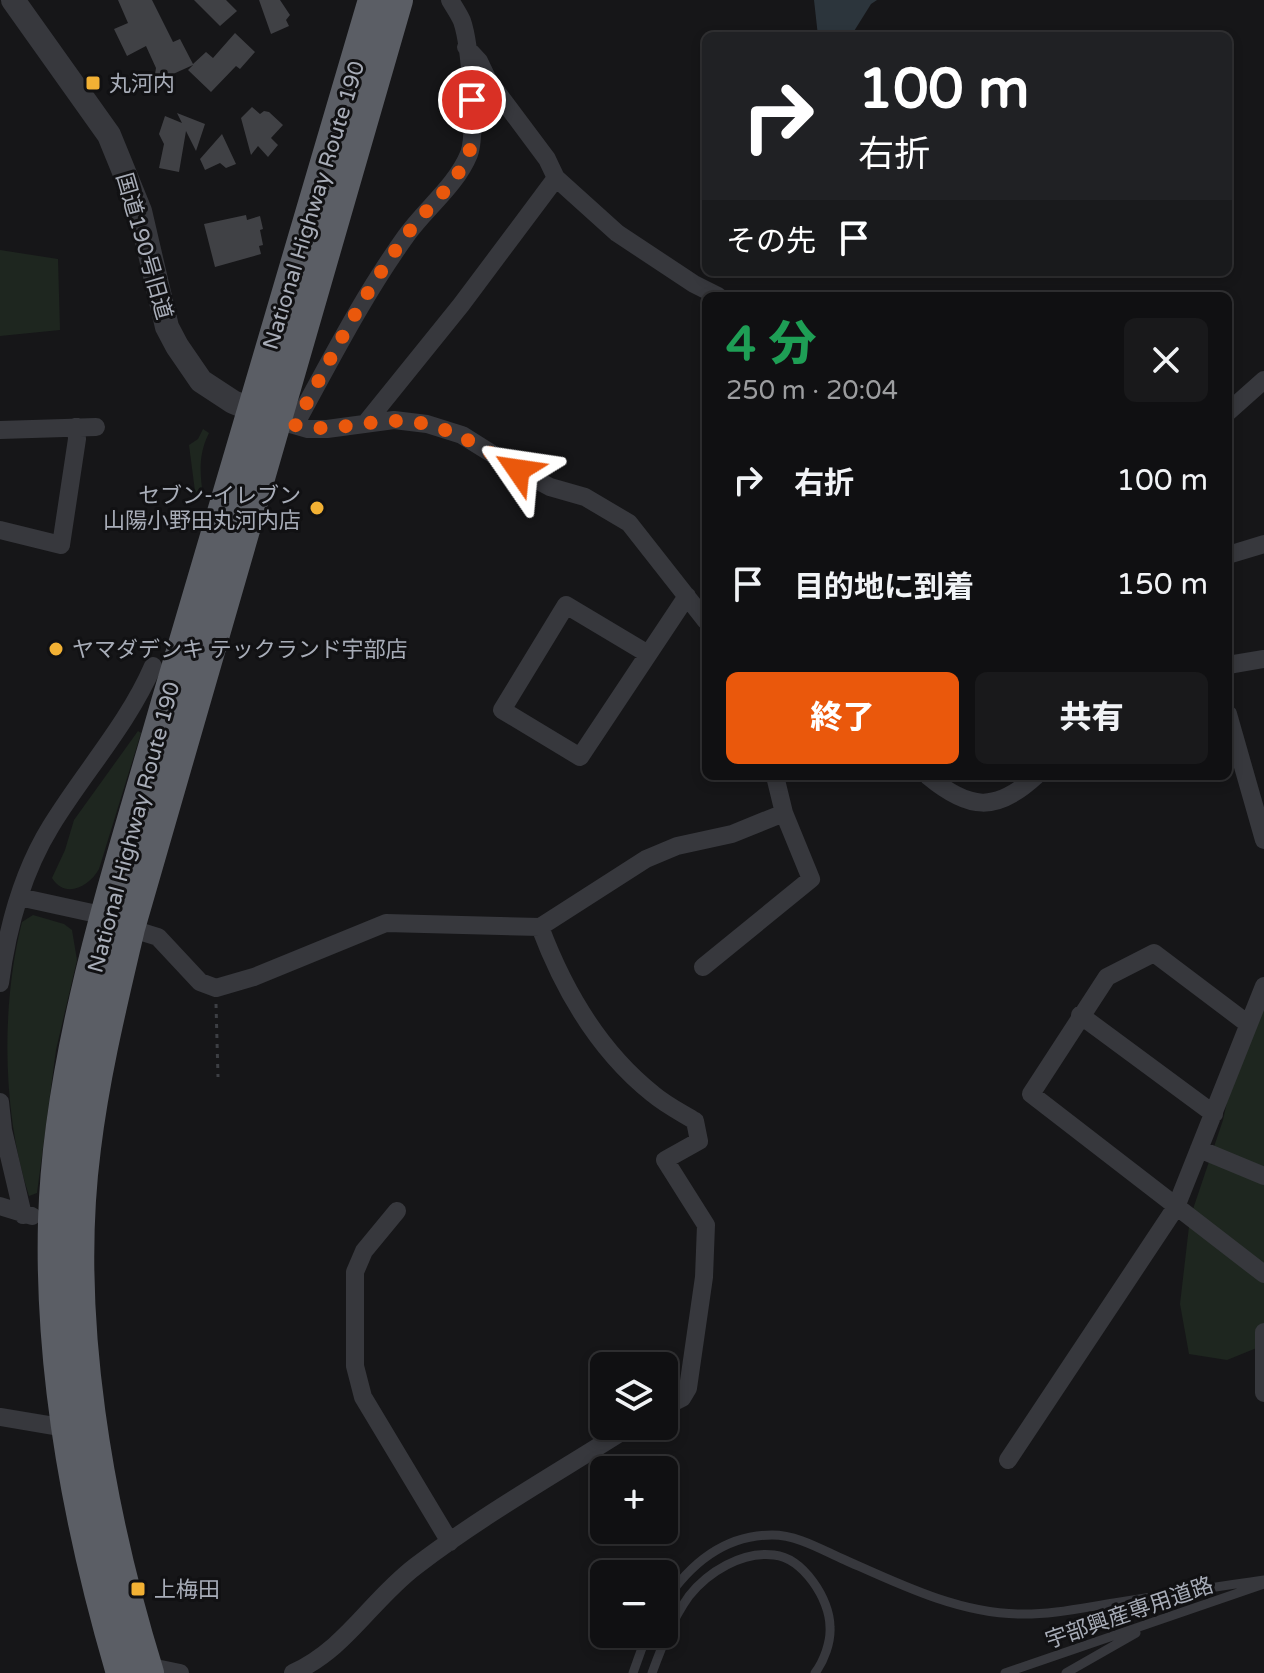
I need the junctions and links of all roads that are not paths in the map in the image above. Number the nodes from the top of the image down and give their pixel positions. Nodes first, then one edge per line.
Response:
1 (13, 0) edge
2 (374, 0) edge
3 (397, 0) edge
4 (450, 0) edge
5 (466, 47) junction
6 (556, 178) junction
7 (710, 292) edge
8 (1264, 380) edge
9 (1232, 408) edge
10 (274, 419) junction
11 (365, 424) junction
12 (76, 427) junction
13 (96, 427) dead end
14 (0, 430) edge
15 (0, 530) edge
16 (1263, 547) edge
17 (1232, 554) edge
18 (687, 596) junction
19 (702, 616) edge
20 (648, 654) junction
21 (1264, 659) edge
22 (1232, 664) edge
23 (153, 666) dead end
24 (1232, 727) edge
25 (776, 780) edge
26 (933, 780) edge
27 (1032, 780) edge
28 (784, 813) junction
29 (1263, 829) edge
30 (19, 897) junction
31 (117, 922) junction
32 (540, 927) junction
33 (703, 967) dead end
34 (0, 983) edge
35 (1264, 986) edge
36 (1080, 1015) junction
37 (1248, 1024) junction
38 (0, 1102) edge
39 (1214, 1114) junction
40 (1199, 1149) junction
41 (1264, 1176) edge
42 (0, 1206) edge
43 (1176, 1207) junction
44 (397, 1211) dead end
45 (52, 1219) junction
46 (1264, 1274) edge
47 (1264, 1332) edge
48 (1264, 1393) edge
49 (678, 1400) edge
50 (0, 1417) edge
51 (80, 1428) junction
52 (609, 1440) edge
53 (1008, 1460) dead end
54 (450, 1542) junction
55 (678, 1582) edge
56 (1264, 1582) edge
57 (1156, 1622) junction
58 (642, 1648) edge
59 (138, 1671) edge
60 (180, 1673) edge
61 (293, 1673) edge
62 (633, 1673) edge
63 (652, 1673) edge
64 (815, 1673) edge
65 (1005, 1673) edge
66 (1066, 1673) edge

1 - 10 street, 国道190号旧道
2 - 10 highway, National Highway Route 190
3 - 10 highway, National Highway Route 190
4 - 5 street
5 - 6 street
5 - 10 street
6 - 7 street
6 - 11 street
8 - 9 street
10 - 11 street
10 - 31 highway, National Highway Route 190
11 - 18 street
12 - 13 street
12 - 14 street
12 - 15 street
16 - 17 street
18 - 19 street
18 - 20 street
20 - 20 street
21 - 22 street
23 - 30 street
24 - 29 street
25 - 28 street
26 - 27 street
28 - 32 street
28 - 33 street
30 - 31 street
30 - 34 street
31 - 32 street
31 - 45 highway, National Highway Route 190
32 - 49 street
35 - 37 street
36 - 37 street
36 - 39 street
36 - 43 street
37 - 39 street
38 - 45 street
39 - 40 street
40 - 41 street
40 - 43 street
42 - 45 street
43 - 46 street
43 - 53 street
44 - 54 street
45 - 51 highway, National Highway Route 190
47 - 48 street
50 - 51 street
51 - 59 highway, National Highway Route 190
52 - 54 street
54 - 61 street
55 - 56 lane
56 - 57 lane, 宇部興産専用道路
57 - 65 lane, 宇部興産専用道路
57 - 66 lane
58 - 62 lane
59 - 60 street
63 - 64 lane

